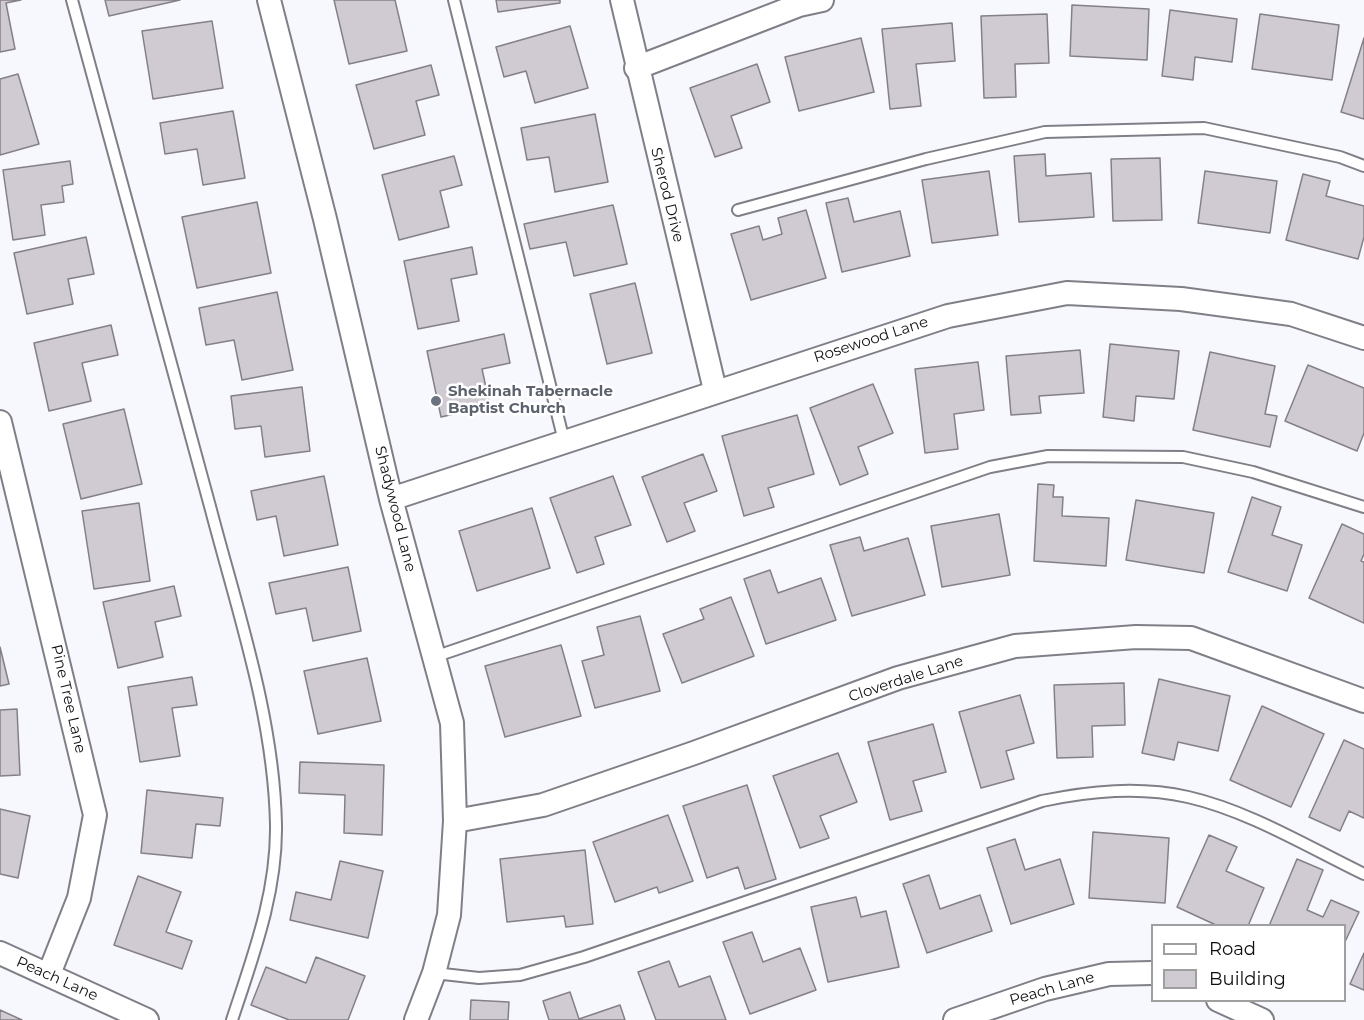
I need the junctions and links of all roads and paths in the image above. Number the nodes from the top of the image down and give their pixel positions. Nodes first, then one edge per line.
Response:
1 (72, 0) edge
2 (269, 0) edge
3 (454, 0) edge
4 (622, 0) edge
5 (822, 0) edge
6 (798, 3) edge
7 (636, 68) junction
8 (1364, 166) edge
9 (738, 210) dead end
10 (1364, 338) edge
11 (715, 390) junction
12 (0, 422) edge
13 (564, 441) junction
14 (392, 499) junction
15 (1364, 507) edge
16 (434, 657) junction
17 (1364, 701) edge
18 (455, 821) junction
19 (1364, 874) edge
20 (0, 953) edge
21 (434, 973) junction
22 (1151, 973) edge
23 (49, 974) junction
24 (1222, 1002) edge
25 (147, 1020) edge
26 (232, 1020) edge
27 (416, 1020) edge
28 (955, 1020) edge
29 (1262, 1020) edge

1 - 26 lane
2 - 14 street, Shadywood Lane
3 - 13 lane
4 - 7 street, Sherod Drive
5 - 6 street
6 - 7 street
7 - 11 street, Sherod Drive
8 - 9 lane
10 - 11 street, Rosewood Lane
11 - 13 street, Rosewood Lane
12 - 23 street, Pine Tree Lane
13 - 14 street, Rosewood Lane
14 - 16 street, Shadywood Lane
15 - 16 lane
16 - 18 street, Shadywood Lane
17 - 18 street, Cloverdale Lane
18 - 21 street, Shadywood Lane
19 - 21 lane
20 - 23 street, Peach Lane
21 - 27 street, Shadywood Lane
22 - 28 street, Peach Lane
23 - 25 street, Peach Lane
24 - 29 street

